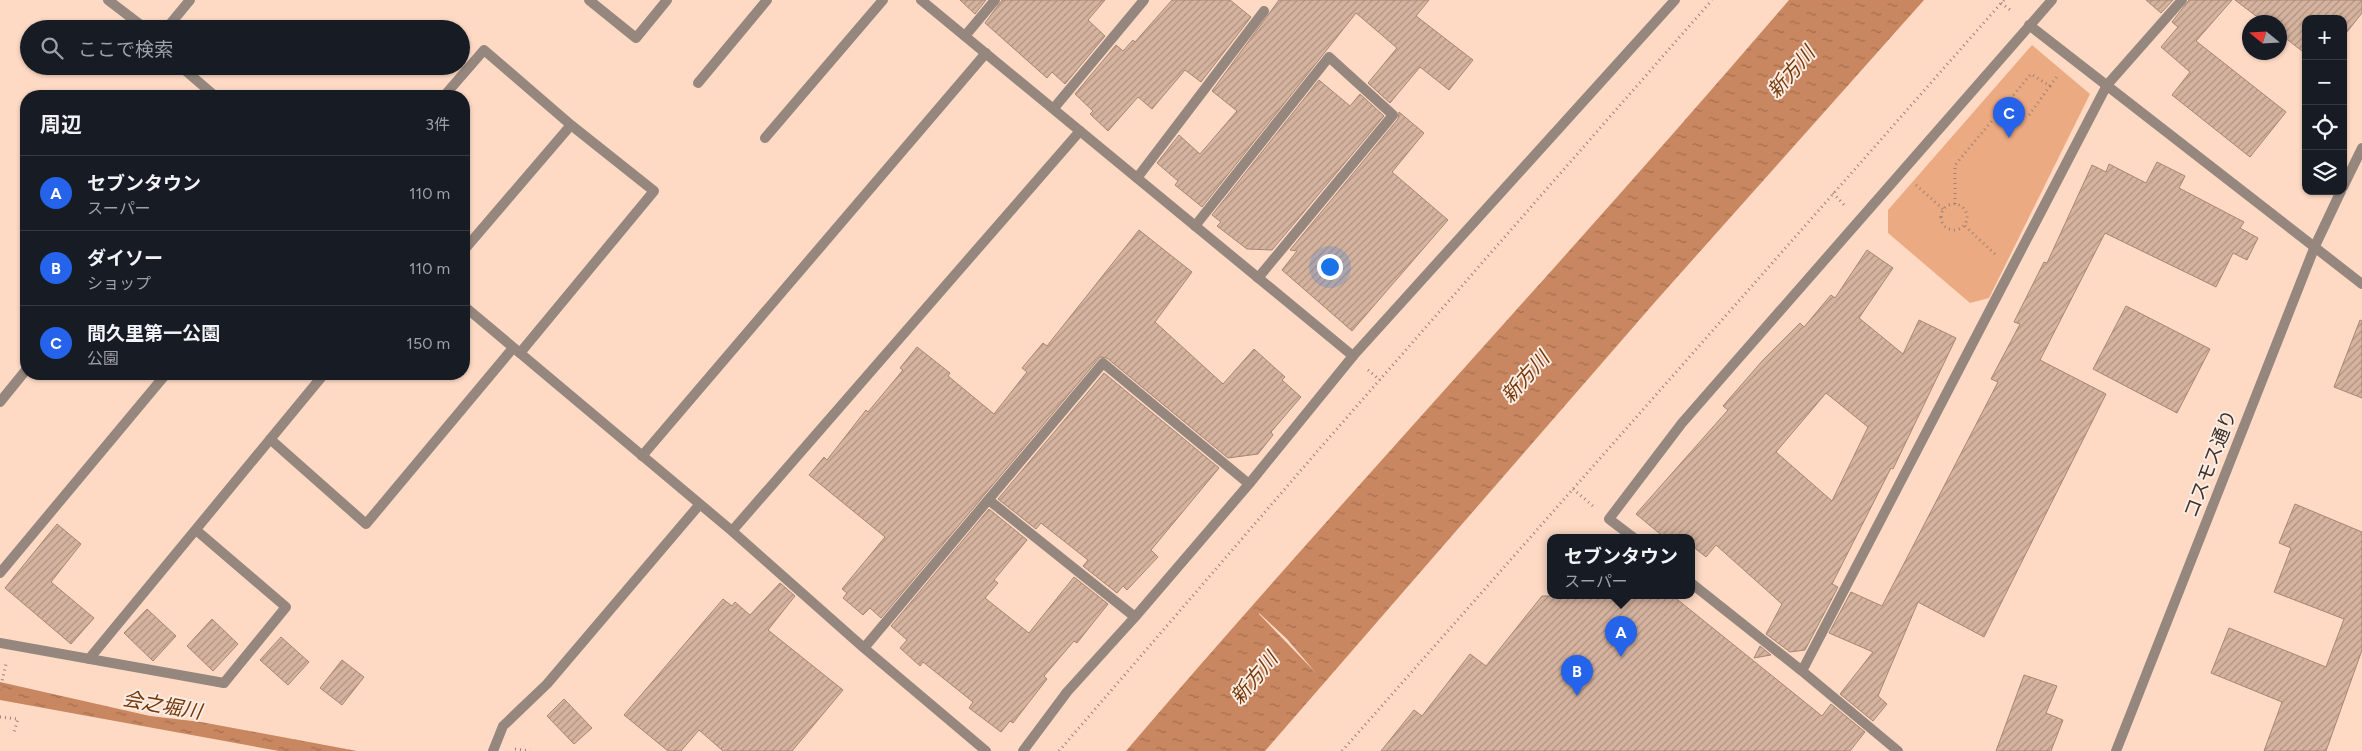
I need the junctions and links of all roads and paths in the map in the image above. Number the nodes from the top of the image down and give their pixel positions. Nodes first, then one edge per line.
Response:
1 (108, 0) edge
2 (190, 0) edge
3 (589, 0) edge
4 (667, 0) edge
5 (767, 0) edge
6 (883, 0) edge
7 (921, 0) edge
8 (995, 0) edge
9 (1144, 0) edge
10 (1675, 0) edge
11 (1712, 0) edge
12 (2004, 0) edge
13 (2052, 0) edge
14 (2182, 0) edge
15 (1264, 11) dead end
16 (134, 20) edge
17 (173, 20) edge
18 (2029, 25) junction
19 (966, 36) junction
20 (986, 53) junction
21 (470, 66) edge
22 (2061, 70) dead end
23 (190, 75) edge
24 (462, 75) edge
25 (698, 83) dead end
26 (2050, 86) junction
27 (2108, 86) junction
28 (208, 90) edge
29 (449, 90) edge
30 (1054, 108) junction
31 (2029, 115) dead end
32 (571, 124) junction
33 (1080, 131) junction
34 (765, 138) dead end
35 (2362, 148) edge
36 (1901, 171) junction
37 (1137, 178) junction
38 (2347, 179) edge
39 (2339, 195) edge
40 (1955, 204) junction
41 (1943, 210) junction
42 (1195, 226) junction
43 (1966, 226) junction
44 (470, 243) edge
45 (2315, 246) junction
46 (2011, 269) junction
47 (1258, 278) junction
48 (2362, 284) edge
49 (470, 311) edge
50 (516, 350) junction
51 (1353, 356) junction
52 (20, 377) edge
53 (161, 380) edge
54 (319, 380) edge
55 (0, 402) edge
56 (270, 439) junction
57 (642, 456) junction
58 (1249, 484) junction
59 (1573, 489) junction
60 (990, 501) junction
61 (700, 504) junction
62 (1609, 519) junction
63 (196, 530) junction
64 (732, 531) junction
65 (1629, 534) edge
66 (0, 573) edge
67 (1695, 586) edge
68 (1135, 617) junction
69 (0, 643) edge
70 (864, 648) junction
71 (7, 656) dead end
72 (89, 659) junction
73 (1802, 671) junction
74 (0, 690) edge
75 (0, 717) edge
76 (13, 734) dead end
77 (493, 751) edge
78 (986, 751) edge
79 (1023, 751) edge
80 (1059, 751) edge
81 (1342, 751) edge
82 (1898, 751) edge
83 (2116, 751) edge

1 - 16 street
2 - 17 street
3 - 4 street
5 - 25 street
6 - 34 street
7 - 19 street
8 - 19 street
9 - 30 street
10 - 51 street
11 - 80 path
12 - 59 path
13 - 18 street
14 - 27 street
15 - 37 street
18 - 27 street
18 - 36 street
19 - 20 street
20 - 30 street
20 - 57 street
21 - 32 street
22 - 26 path
23 - 28 street
24 - 29 street
26 - 31 path
26 - 40 path
27 - 45 street
27 - 46 street
30 - 33 street
32 - 44 street
32 - 50 street
33 - 37 street
33 - 64 street
35 - 38 street
36 - 41 path
36 - 62 street
37 - 42 street
39 - 45 street, コスモス通り
40 - 41 path
40 - 43 path
41 - 43 path
42 - 47 street
42 - 47 street
43 - 46 path
45 - 48 street
45 - 83 street, コスモス通り
46 - 73 street
47 - 51 street
49 - 50 street
50 - 56 street
50 - 57 street
51 - 58 street
52 - 55 street
53 - 66 street
54 - 56 street
56 - 63 street
57 - 61 street
58 - 60 street
58 - 68 street
59 - 62 path
59 - 81 path
60 - 68 street
60 - 70 street
61 - 64 street
61 - 77 street
62 - 65 street
63 - 72 street
63 - 72 street
64 - 70 street
67 - 73 street
68 - 79 street
69 - 72 street
70 - 78 street
71 - 74 path
73 - 82 street
75 - 76 path

